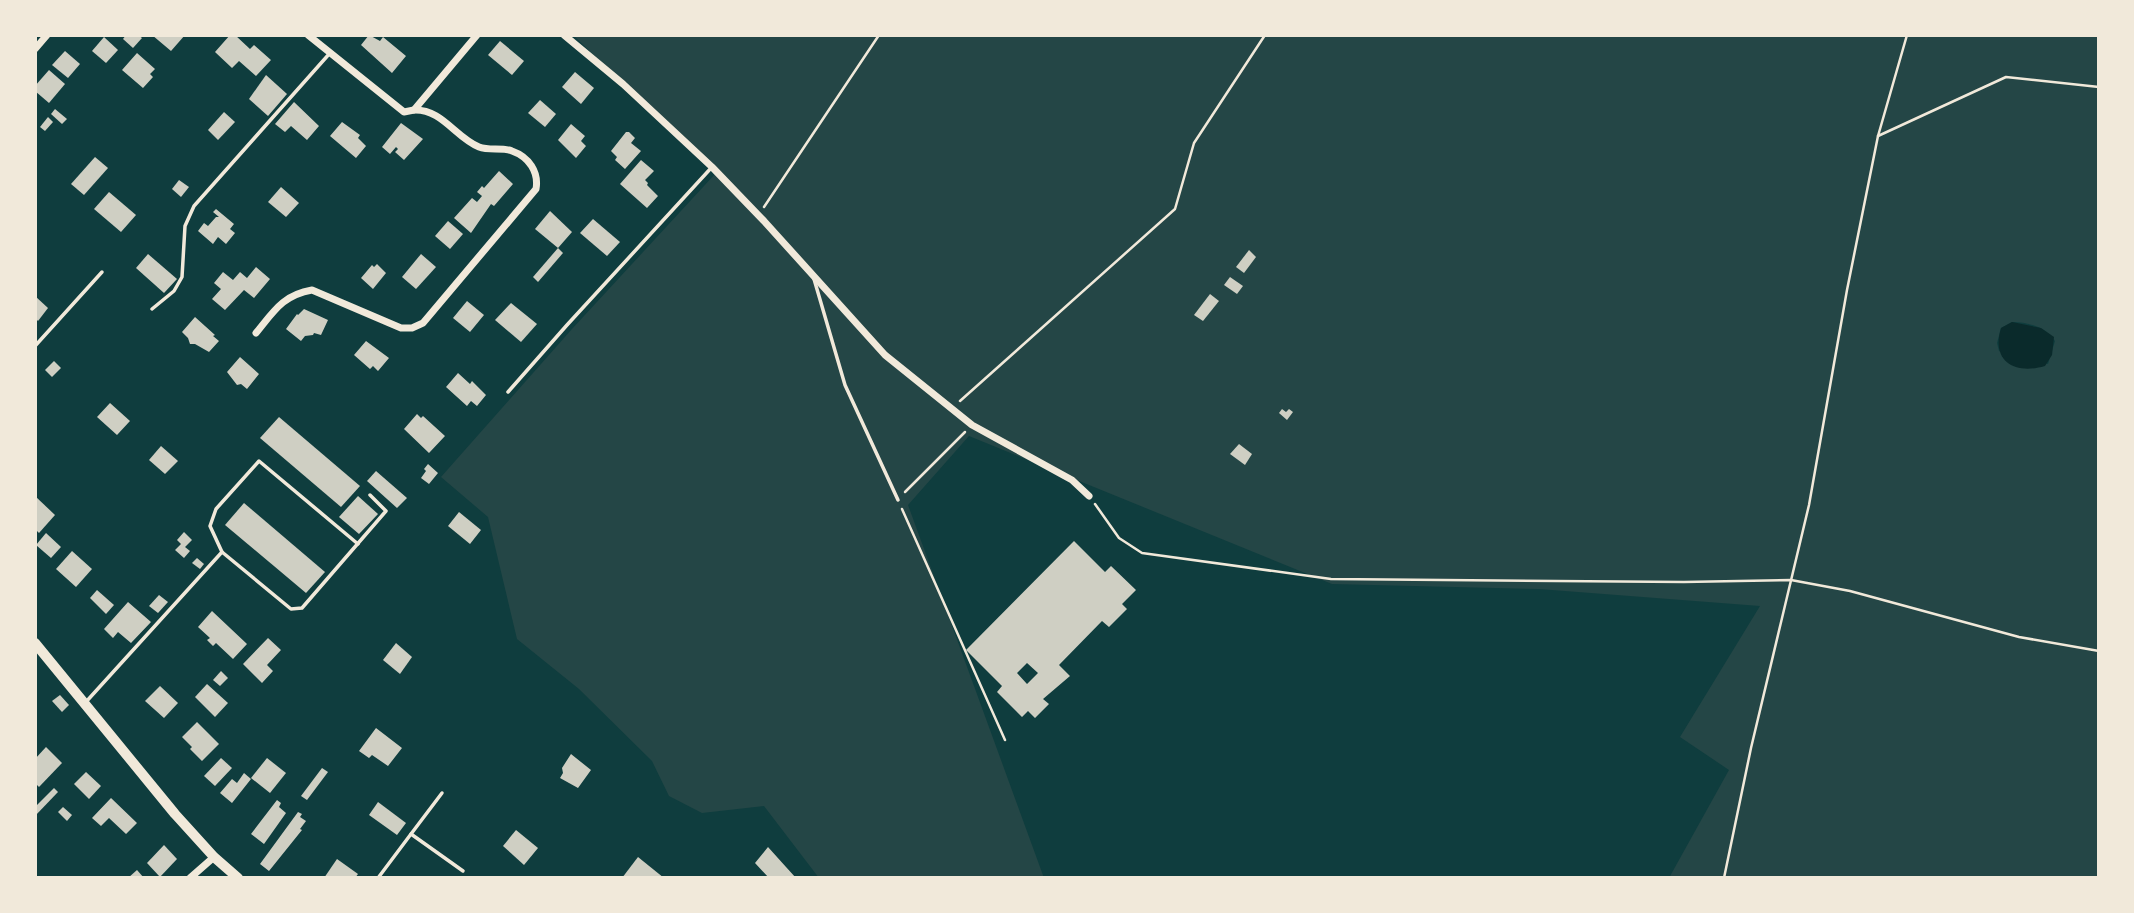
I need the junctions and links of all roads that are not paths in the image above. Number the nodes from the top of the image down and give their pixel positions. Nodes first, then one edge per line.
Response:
1 (47, 35) edge
2 (308, 35) edge
3 (477, 35) edge
4 (564, 35) edge
5 (35, 49) edge
6 (330, 53) junction
7 (414, 110) junction
8 (712, 167) junction
9 (102, 272) dead end
10 (814, 277) junction
11 (152, 309) dead end
12 (256, 333) dead end
13 (35, 346) edge
14 (508, 392) dead end
15 (370, 495) dead end
16 (1089, 496) road end
17 (898, 500) road end
18 (358, 544) junction
19 (222, 552) junction
20 (35, 643) edge
21 (84, 705) junction
22 (442, 793) dead end
23 (411, 834) junction
24 (214, 857) junction
25 (463, 871) dead end
26 (190, 878) edge
27 (239, 878) edge
28 (378, 878) edge

1 - 5 street
2 - 6 street
3 - 7 street
4 - 8 street
6 - 7 street
6 - 11 lane
7 - 12 street
8 - 10 street
8 - 14 lane
9 - 13 lane
10 - 16 street
10 - 17 lane
15 - 18 lane
18 - 19 lane
18 - 19 lane
19 - 21 lane
20 - 21 street
21 - 24 street
22 - 23 lane
23 - 25 lane
23 - 28 lane
24 - 26 street
24 - 27 street

